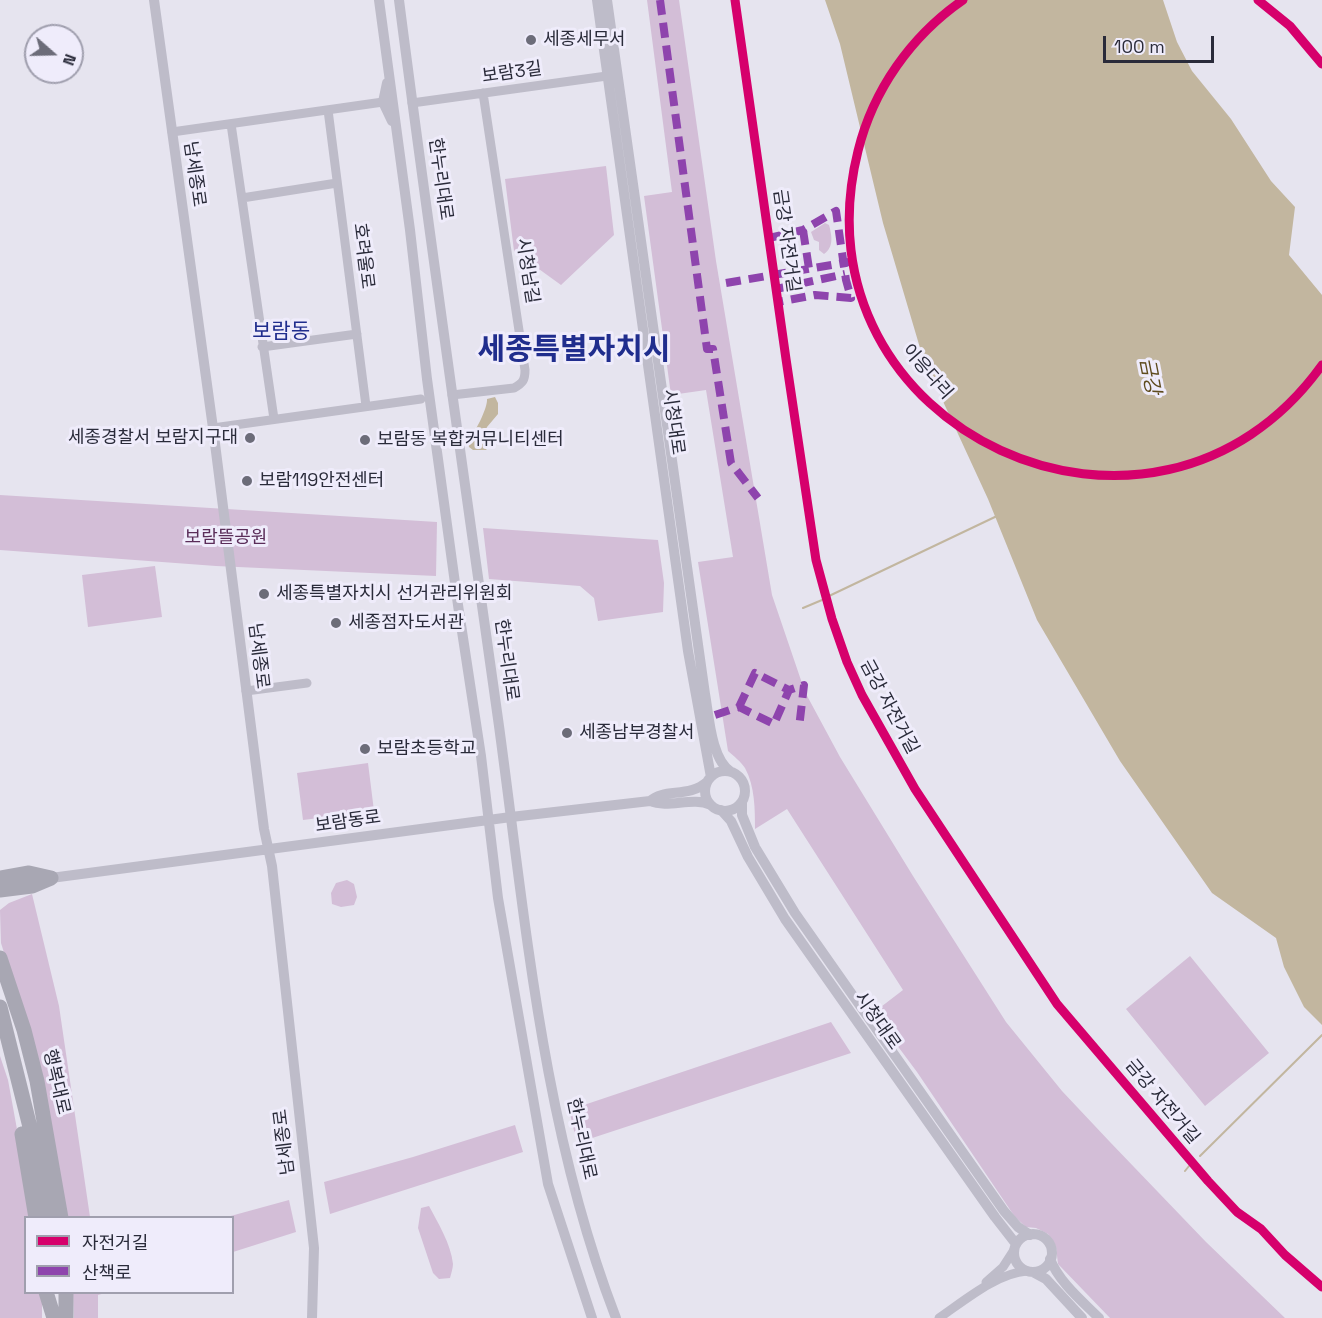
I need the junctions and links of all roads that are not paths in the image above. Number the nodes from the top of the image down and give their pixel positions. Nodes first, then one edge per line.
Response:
1 (154, 0) edge
2 (379, 0) edge
3 (399, 0) edge
4 (597, 0) edge
5 (607, 0) edge
6 (389, 74) junction
7 (612, 76) junction
8 (483, 93) junction
9 (383, 102) junction
10 (412, 102) junction
11 (328, 110) junction
12 (231, 124) junction
13 (172, 132) junction
14 (397, 132) junction
15 (337, 183) junction
16 (242, 198) junction
17 (357, 334) junction
18 (262, 347) junction
19 (427, 379) junction
20 (452, 395) junction
21 (421, 399) junction
22 (366, 406) junction
23 (433, 414) junction
24 (274, 419) junction
25 (213, 428) junction
26 (307, 683) dead end
27 (246, 691) junction
28 (731, 772) junction
29 (709, 780) junction
30 (650, 801) junction
31 (742, 802) junction
32 (711, 805) junction
33 (721, 810) junction
34 (511, 817) junction
35 (489, 820) junction
36 (267, 849) junction
37 (51, 878) joint
38 (5, 880) edge
39 (0, 900) edge
40 (1, 963) edge
41 (0, 1007) edge
42 (0, 1047) edge
43 (36, 1216) edge
44 (46, 1216) edge
45 (56, 1216) edge
46 (61, 1216) edge
47 (1030, 1235) junction
48 (1015, 1247) junction
49 (1050, 1258) junction
50 (1030, 1271) junction
51 (978, 1290) junction
52 (47, 1294) edge
53 (52, 1294) edge
54 (65, 1294) edge
55 (60, 1317) edge
56 (312, 1318) edge
57 (592, 1318) edge
58 (616, 1318) edge
59 (939, 1318) edge
60 (1082, 1318) edge
61 (1099, 1318) edge

1 - 13 street, 남세종로
2 - 6 street, 한누리대로
3 - 10 street, 한누리대로
4 - 7 street, 시청대로
5 - 7 street, 시청대로
6 - 9 street
6 - 14 street, 한누리대로
7 - 8 street, 보람3길
7 - 28 street, 시청대로
7 - 29 street, 시청대로
8 - 10 street, 보람3길
8 - 20 street, 시청남길
9 - 11 street
9 - 14 street
10 - 20 street, 한누리대로
11 - 12 street
11 - 15 street, 호려울로
12 - 13 street
12 - 16 street
13 - 25 street, 남세종로
14 - 19 street, 한누리대로
15 - 16 street
15 - 17 street, 호려울로
16 - 18 street
17 - 18 street
17 - 22 street, 호려울로
18 - 24 street
19 - 21 street
19 - 23 street, 한누리대로
20 - 34 street, 한누리대로
21 - 22 street
21 - 23 street
22 - 24 street
23 - 35 street, 한누리대로
24 - 25 street
25 - 27 street, 남세종로
26 - 27 street
27 - 36 street, 남세종로
28 - 29 street
28 - 31 street
29 - 30 street
29 - 32 street
30 - 32 street
30 - 34 street, 보람동로
31 - 33 street
31 - 47 street, 시청대로
32 - 33 street
33 - 48 street, 시청대로
34 - 35 street, 보람동로
34 - 58 street, 한누리대로
35 - 36 street, 보람동로
35 - 57 street, 한누리대로
36 - 37 street, 보람동로
36 - 56 street, 남세종로
37 - 38 highway
38 - 39 highway
40 - 45 highway
40 - 46 highway, 행복대로
41 - 44 highway
42 - 43 highway
47 - 48 street
47 - 49 street
48 - 50 street
48 - 51 street
49 - 50 street
49 - 61 street
50 - 51 street
50 - 60 street
51 - 59 street
52 - 55 highway
53 - 55 highway
54 - 55 highway

